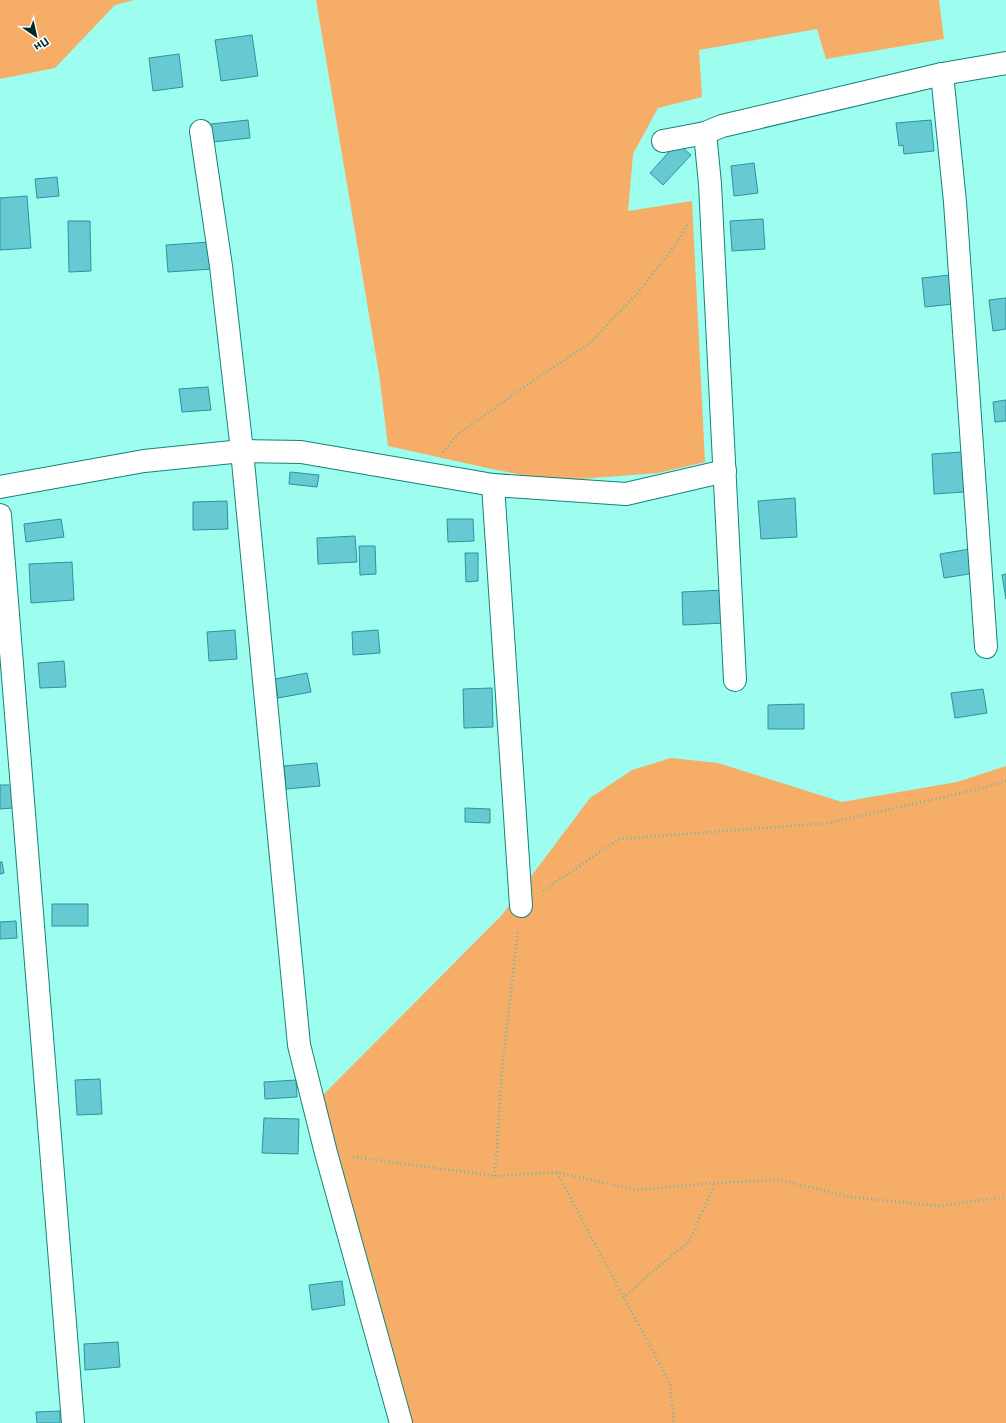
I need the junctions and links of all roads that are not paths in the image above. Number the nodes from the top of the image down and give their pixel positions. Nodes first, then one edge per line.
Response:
1 (1006, 63) edge
2 (942, 74) junction
3 (201, 131) dead end
4 (705, 133) junction
5 (663, 141) dead end
6 (242, 452) junction
7 (725, 470) junction
8 (493, 485) junction
9 (0, 487) edge
10 (0, 514) edge
11 (986, 647) dead end
12 (735, 680) dead end
13 (521, 906) road end
14 (73, 1423) edge
15 (402, 1423) edge

1 - 2 street
2 - 4 street
2 - 11 street
3 - 6 street
4 - 5 street
4 - 7 street
6 - 8 street
6 - 9 street
6 - 15 street
7 - 8 street
7 - 12 street
8 - 13 street
10 - 14 street

